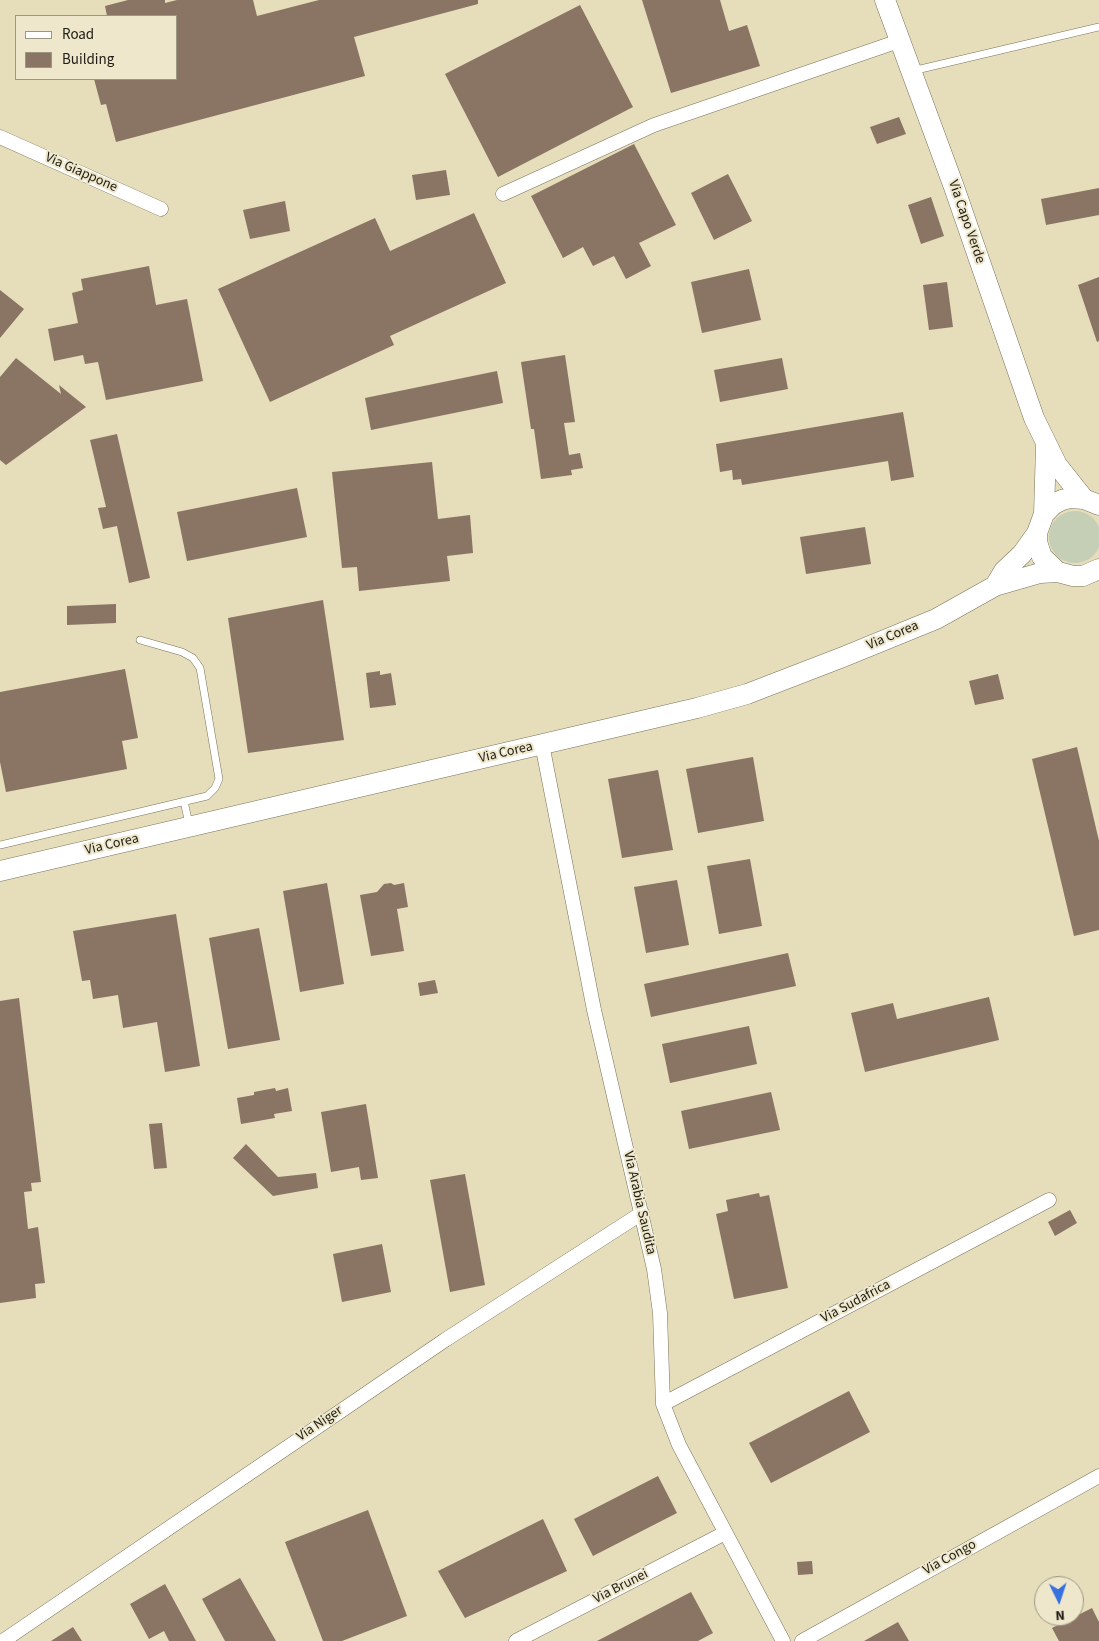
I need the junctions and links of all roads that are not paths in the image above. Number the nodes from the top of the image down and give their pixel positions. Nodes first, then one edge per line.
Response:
1 (885, 0) edge
2 (1099, 27) edge
3 (899, 41) junction
4 (912, 71) junction
5 (0, 137) edge
6 (502, 194) dead end
7 (161, 209) dead end
8 (1046, 444) junction
9 (1092, 502) edge
10 (1044, 514) junction
11 (1037, 533) junction
12 (1099, 569) edge
13 (1058, 572) junction
14 (995, 586) junction
15 (140, 640) dead end
16 (542, 744) junction
17 (184, 802) junction
18 (190, 827) junction
19 (0, 845) edge
20 (0, 871) edge
21 (1049, 1200) dead end
22 (642, 1213) junction
23 (664, 1404) junction
24 (1099, 1476) edge
25 (725, 1533) junction
26 (3, 1641) edge
27 (516, 1641) edge
28 (783, 1641) edge
29 (802, 1641) edge

1 - 3 street, Via Capo Verde
2 - 4 lane
3 - 4 street, Via Capo Verde
3 - 6 street
4 - 8 street, Via Capo Verde
5 - 7 street, Via Giappone
8 - 9 street, Via Capo Verde
8 - 10 street
9 - 10 street
10 - 11 street
11 - 13 street
11 - 14 street
12 - 13 street
13 - 14 street
14 - 16 street, Via Corea
15 - 17 lane
16 - 18 street, Via Corea
16 - 22 street, Via Arabia Saudita
17 - 18 lane
17 - 19 lane
18 - 20 street, Via Corea
21 - 23 street, Via Sudafrica
22 - 23 street, Via Arabia Saudita
22 - 26 street, Via Niger
23 - 25 street, Via Arabia Saudita
24 - 29 street, Via Congo
25 - 27 street, Via Brunei
25 - 28 street, Via Arabia Saudita

